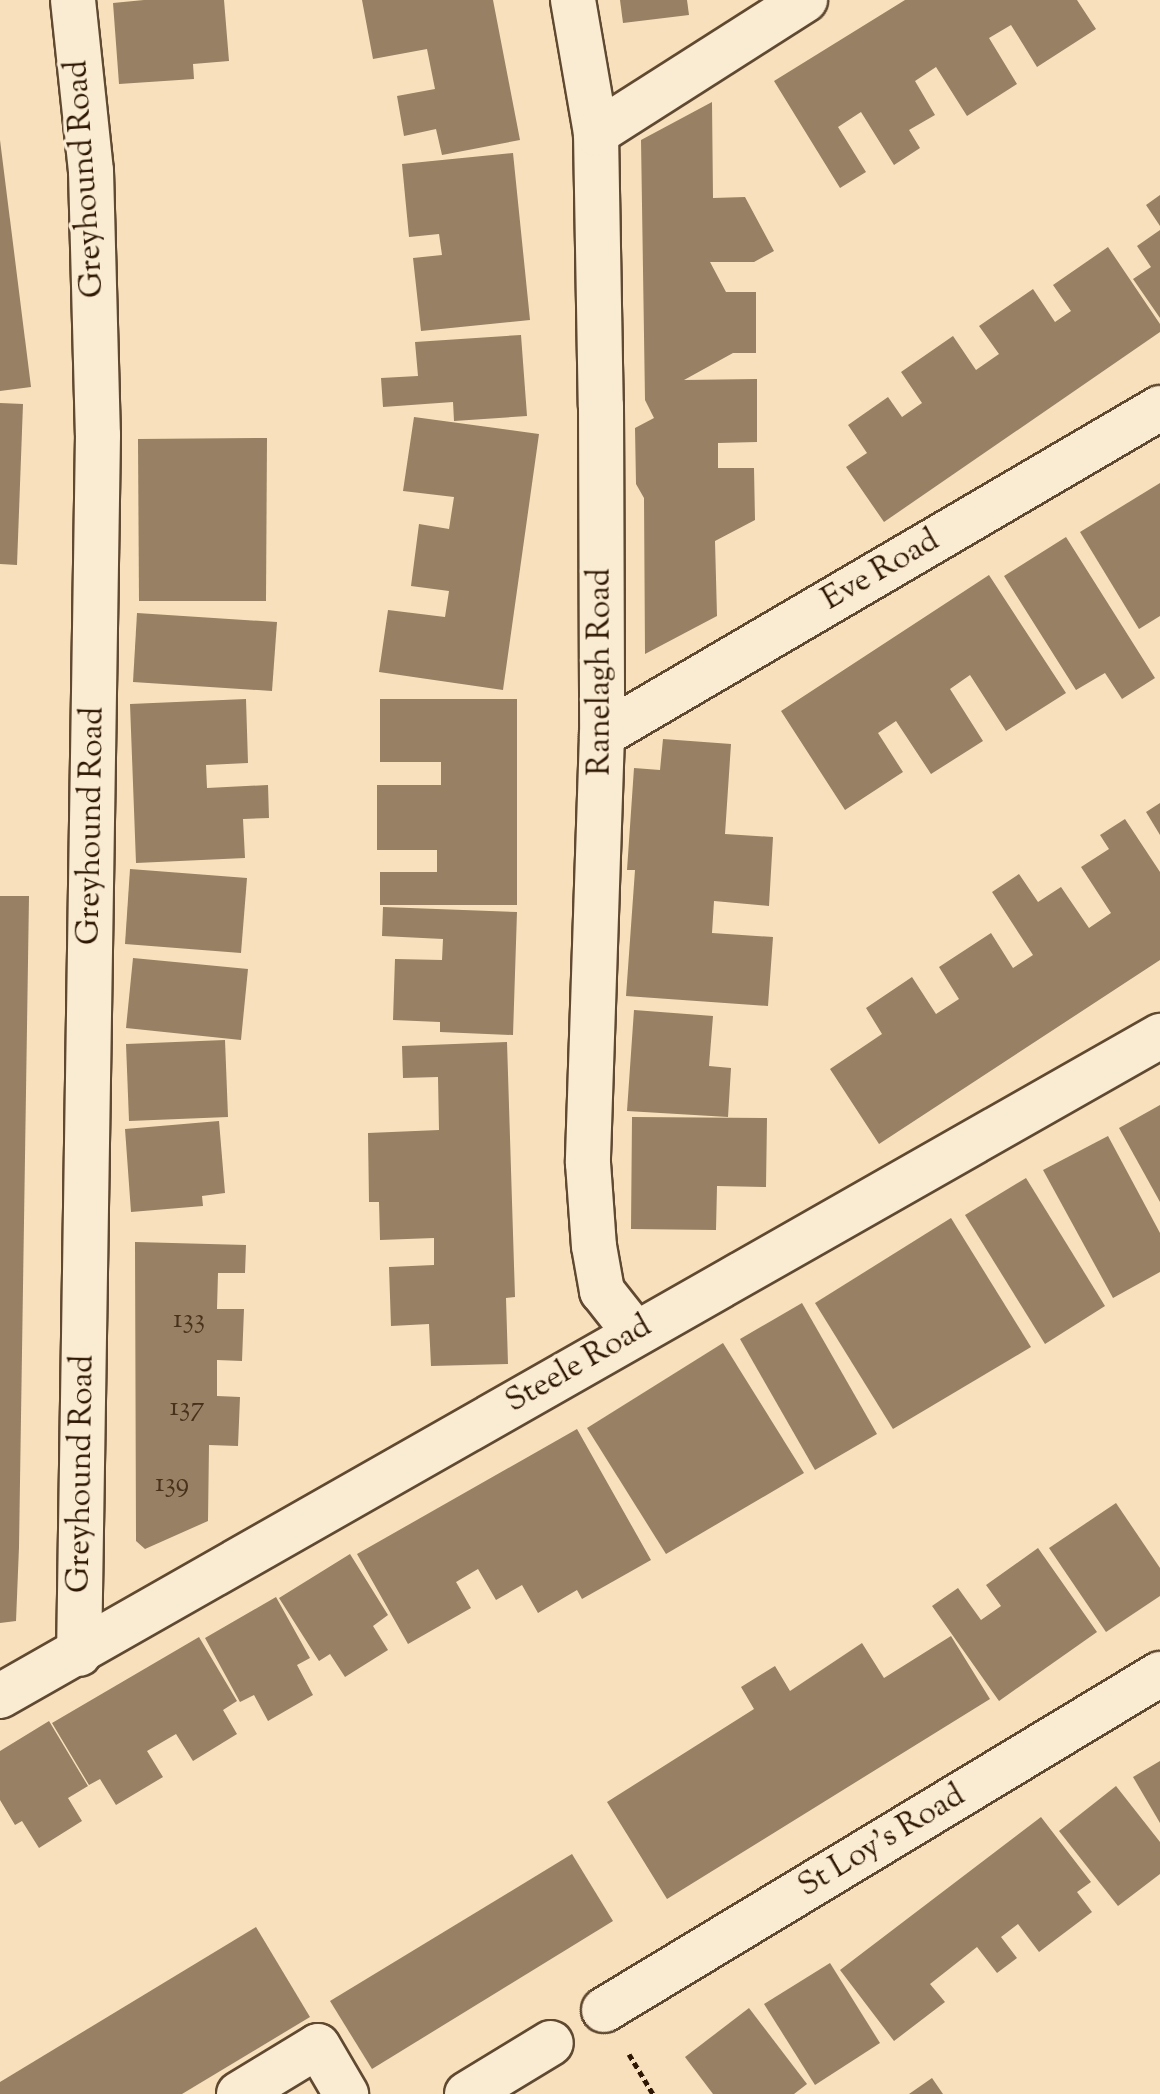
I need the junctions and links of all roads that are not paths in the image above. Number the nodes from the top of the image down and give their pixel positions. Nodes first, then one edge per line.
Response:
1 (73, 0) edge
2 (573, 0) edge
3 (805, 0) edge
4 (596, 133) junction
5 (1160, 408) edge
6 (602, 735) junction
7 (1160, 1036) edge
8 (635, 1333) junction
9 (79, 1654) junction
10 (1160, 1674) edge
11 (0, 1696) edge
12 (604, 2010) dead end
13 (551, 2043) dead end
14 (239, 2094) edge
15 (346, 2094) edge
16 (467, 2094) edge

1 - 9 street, Greyhound Road
2 - 4 street, Ranelagh Road
3 - 4 street
4 - 6 street, Ranelagh Road
5 - 6 street, Eve Road
6 - 8 street, Ranelagh Road
7 - 8 street, Steele Road
8 - 9 street, Steele Road
9 - 11 street, Steele Road
10 - 12 street, St Loy's Road
13 - 16 street
14 - 15 street

